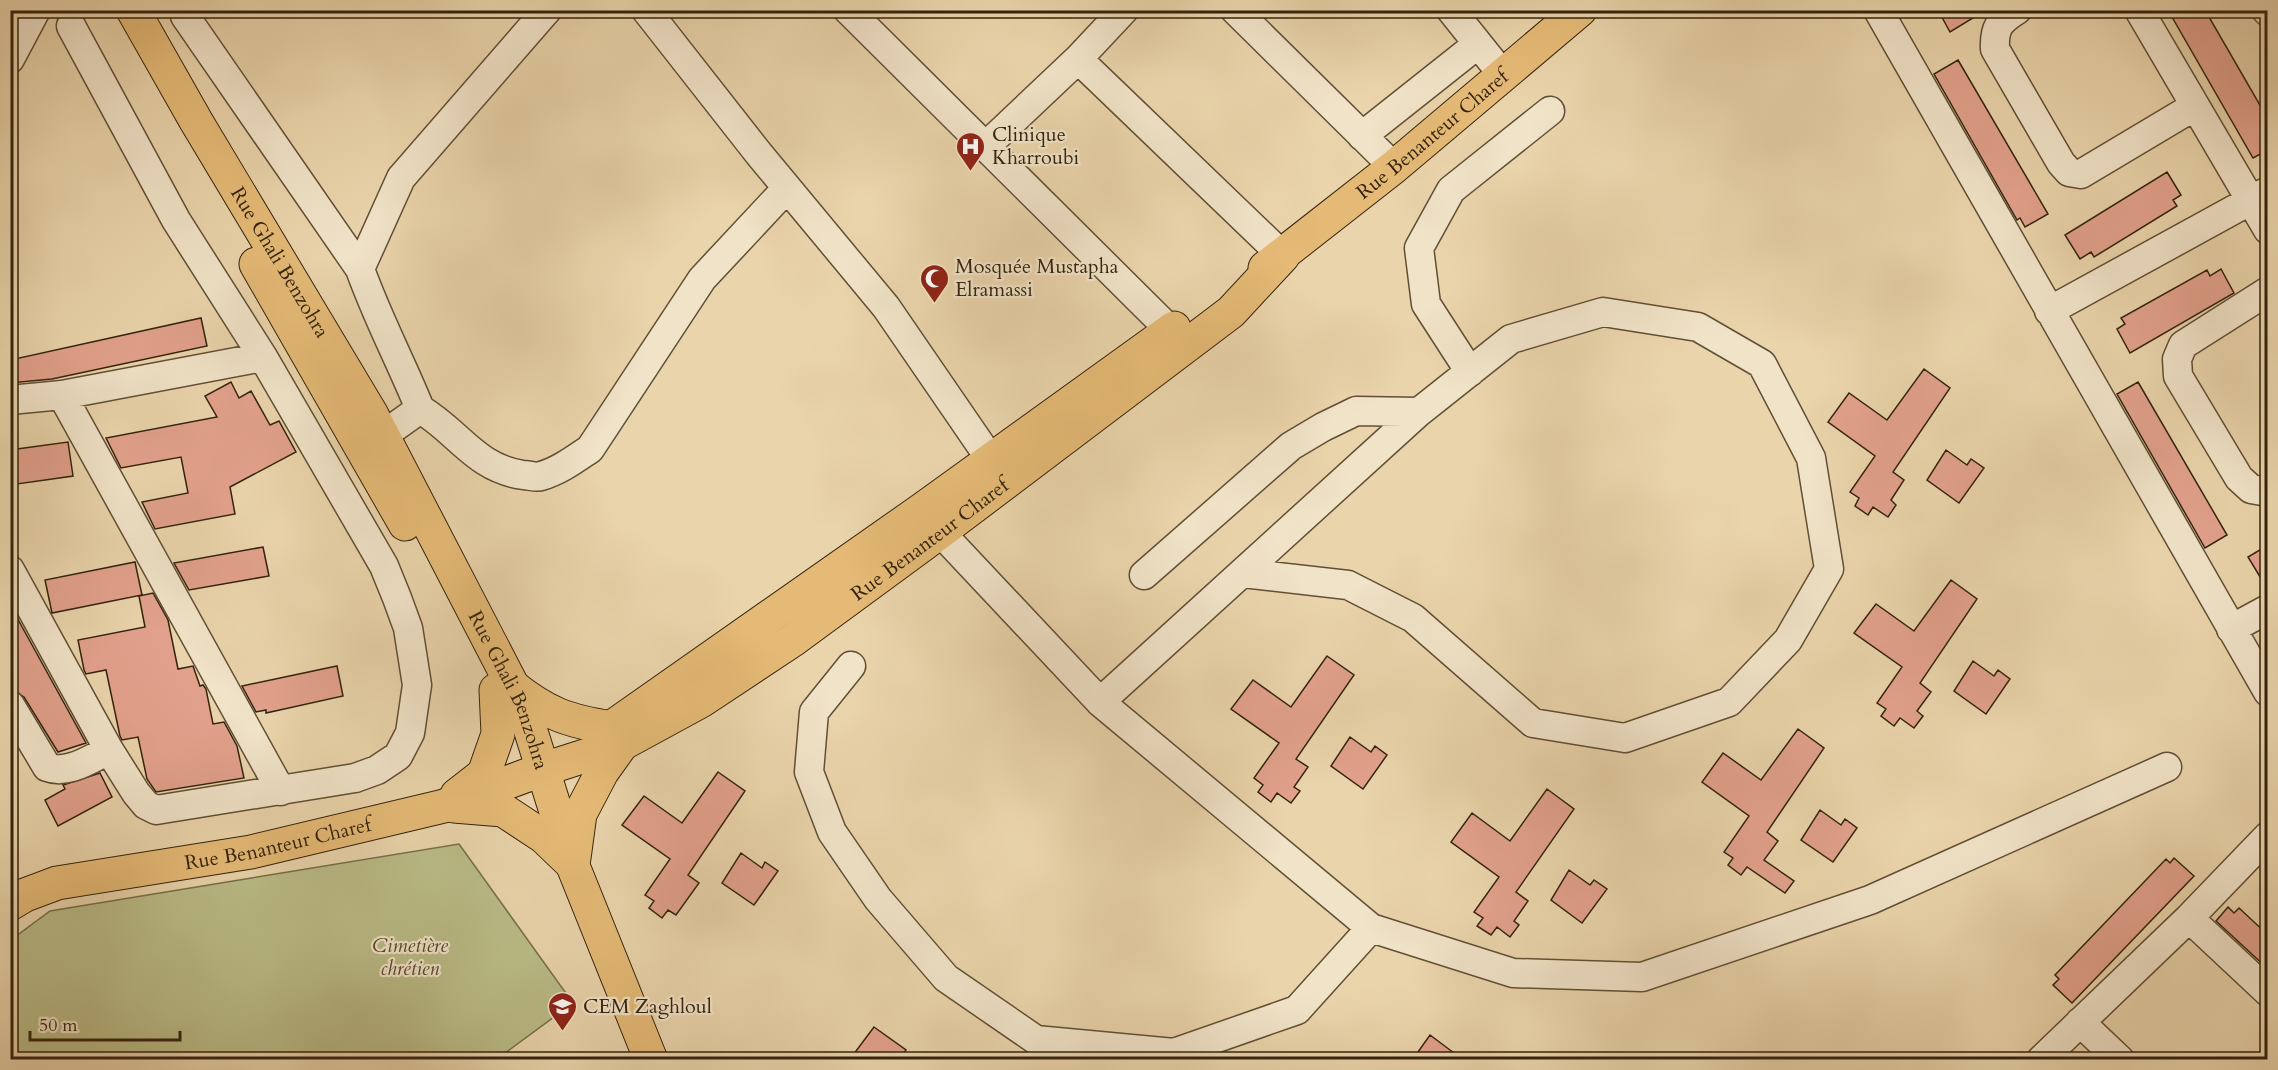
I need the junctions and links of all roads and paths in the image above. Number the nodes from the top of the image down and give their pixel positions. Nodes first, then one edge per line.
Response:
1 (36, 10) edge
2 (112, 10) edge
3 (134, 10) edge
4 (185, 10) edge
5 (547, 10) edge
6 (646, 10) edge
7 (848, 10) edge
8 (1235, 10) edge
9 (1580, 10) edge
10 (1878, 10) edge
11 (2017, 10) edge
12 (2139, 10) edge
13 (1459, 13) edge
14 (1112, 14) edge
15 (71, 26) dead end
16 (1478, 44) junction
17 (10, 59) edge
18 (1078, 59) junction
19 (1503, 75) junction
20 (2195, 106) junction
21 (1550, 111) dead end
22 (1362, 136) junction
23 (986, 146) junction
24 (1394, 167) junction
25 (787, 188) junction
26 (2259, 195) edge
27 (2268, 230) edge
28 (1283, 256) junction
29 (360, 269) junction
30 (2268, 291) edge
31 (2049, 311) junction
32 (1170, 330) junction
33 (264, 357) junction
34 (1470, 372) junction
35 (62, 396) junction
36 (10, 400) edge
37 (420, 409) junction
38 (1419, 412) junction
39 (382, 436) junction
40 (991, 459) junction
41 (2268, 492) edge
42 (930, 521) junction
43 (10, 570) edge
44 (1243, 573) junction
45 (1144, 575) dead end
46 (2268, 609) edge
47 (2231, 629) junction
48 (851, 666) dead end
49 (504, 688) junction
50 (2268, 692) edge
51 (1100, 702) junction
52 (10, 705) edge
53 (617, 736) junction
54 (109, 750) junction
55 (2167, 767) dead end
56 (541, 770) junction
57 (281, 791) junction
58 (444, 806) junction
59 (2268, 836) edge
60 (573, 866) junction
61 (10, 904) edge
62 (2189, 918) junction
63 (1371, 928) junction
64 (2268, 992) edge
65 (2080, 1022) junction
66 (651, 1059) edge
67 (2041, 1059) edge
68 (2120, 1059) edge

1 - 17 street
2 - 49 main road, Rue Ghali Benzohra
3 - 39 main road, Rue Ghali Benzohra
4 - 29 street
5 - 29 street
6 - 25 street
7 - 23 street
8 - 22 street
9 - 19 main road, Rue Benanteur Charef
10 - 31 street
11 - 20 street
12 - 20 street
13 - 16 street
14 - 18 street
15 - 33 street
16 - 19 street
16 - 22 street
18 - 23 street
18 - 28 street
19 - 24 main road, Rue Benanteur Charef
20 - 26 street
21 - 34 street
22 - 24 street
23 - 32 street
24 - 28 main road, Rue Benanteur Charef
25 - 37 street
25 - 40 street
26 - 27 street
26 - 31 street
28 - 32 main road, Rue Benanteur Charef
28 - 42 main road, Rue Benanteur Charef
29 - 37 street
30 - 41 street
31 - 47 street
32 - 40 main road, Rue Benanteur Charef
33 - 35 street
33 - 57 street
34 - 38 street
34 - 44 street
35 - 36 street
35 - 57 street
37 - 39 street
38 - 44 street
38 - 45 street
39 - 49 main road, Rue Ghali Benzohra
40 - 42 main road, Rue Benanteur Charef
42 - 51 street
42 - 53 main road, Rue Benanteur Charef
43 - 54 street
44 - 51 street
46 - 47 street
47 - 50 street
48 - 63 street
49 - 53 main road
49 - 56 main road, Rue Ghali Benzohra
49 - 58 main road
51 - 63 street
52 - 54 street
53 - 56 main road, Rue Benanteur Charef
53 - 60 main road
54 - 57 street
55 - 63 street
56 - 58 main road, Rue Benanteur Charef
56 - 60 main road, Rue Ghali Benzohra
58 - 60 main road
58 - 61 main road, Rue Benanteur Charef
59 - 62 street
60 - 66 main road, Rue Ghali Benzohra
62 - 64 street
62 - 65 street
65 - 67 street
65 - 68 street

